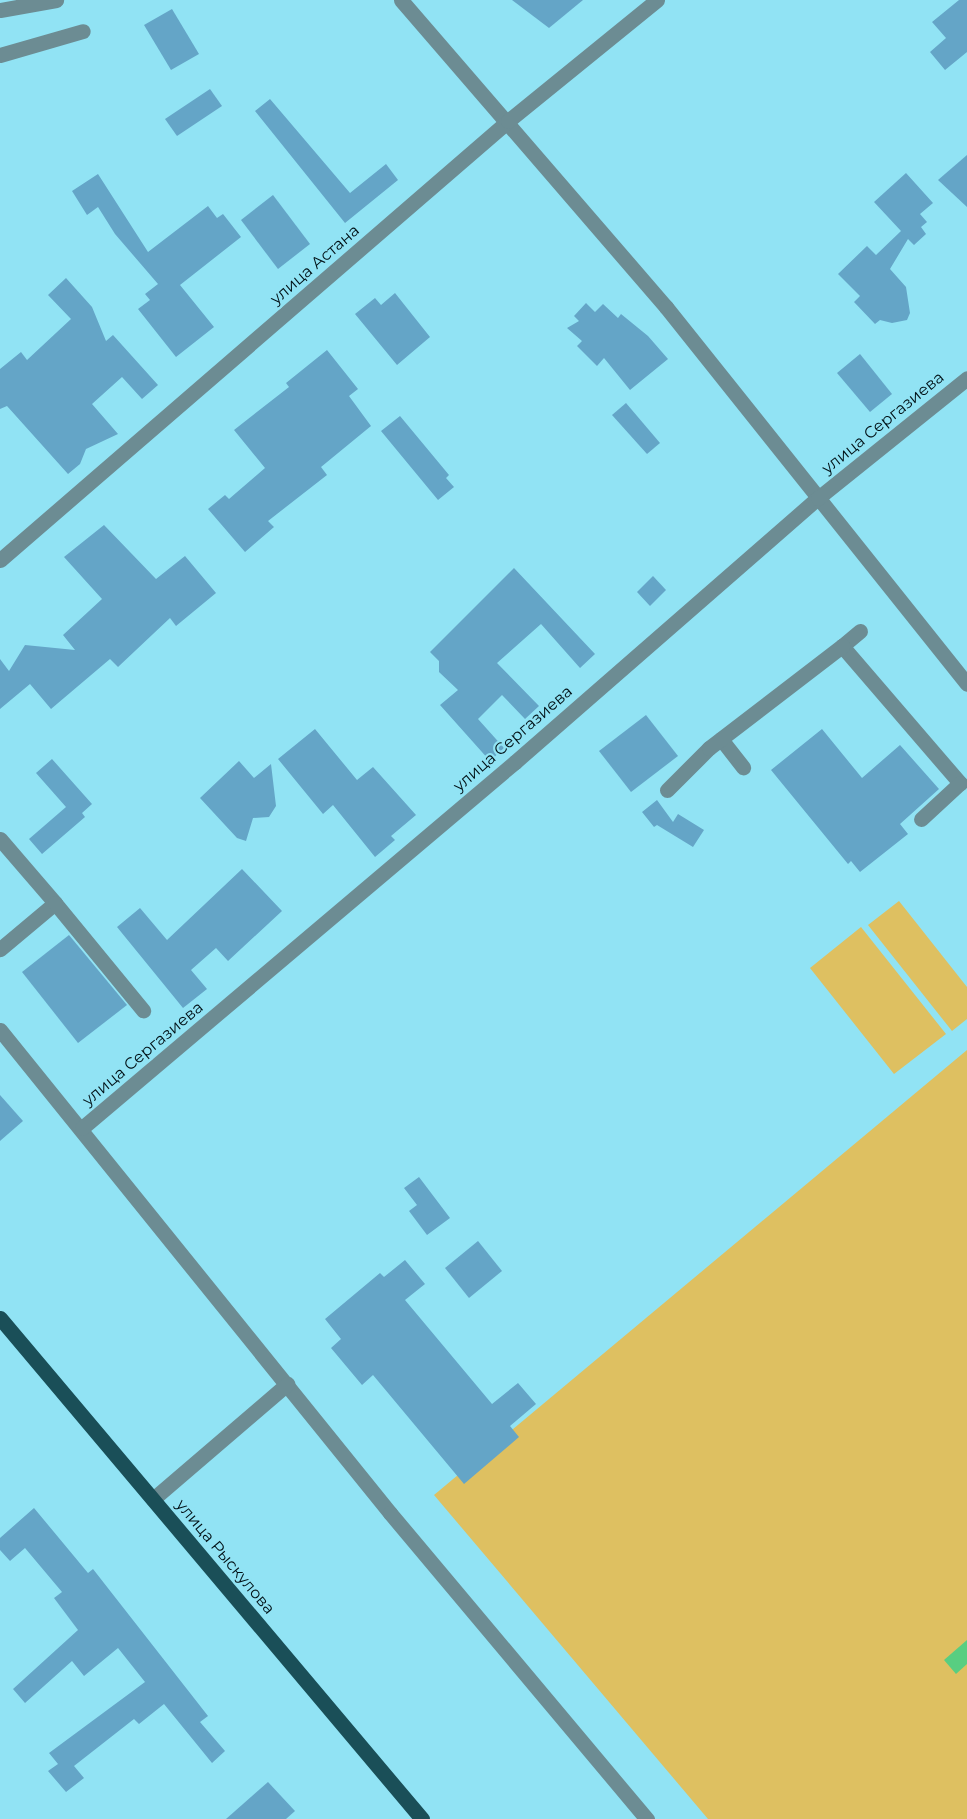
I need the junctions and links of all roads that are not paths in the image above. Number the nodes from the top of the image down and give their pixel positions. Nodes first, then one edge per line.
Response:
1 (56, 0) edge
2 (401, 0) edge
3 (657, 0) edge
4 (0, 10) edge
5 (83, 31) dead end
6 (0, 55) edge
7 (508, 121) junction
8 (967, 378) edge
9 (818, 498) junction
10 (0, 560) edge
11 (860, 631) dead end
12 (842, 646) junction
13 (967, 684) edge
14 (721, 739) junction
15 (743, 767) dead end
16 (965, 784) edge
17 (667, 790) dead end
18 (921, 819) dead end
19 (0, 838) edge
20 (55, 903) junction
21 (0, 949) edge
22 (143, 1010) dead end
23 (0, 1030) edge
24 (82, 1128) junction
25 (0, 1318) edge
26 (286, 1384) junction
27 (153, 1499) junction
28 (422, 1819) edge
29 (647, 1819) edge

1 - 4 street
2 - 7 street
3 - 7 street, улица Астана
5 - 6 street
7 - 9 street
7 - 10 street, улица Астана
8 - 9 street, улица Сергазиева
9 - 13 street
9 - 24 street, улица Сергазиева
11 - 12 street
12 - 14 street
12 - 16 street
14 - 15 street
14 - 17 street
16 - 18 street
19 - 20 street
20 - 21 street
20 - 22 street
23 - 24 street
24 - 26 street
25 - 27 main road, улица Рыскулова
26 - 27 street
26 - 29 street
27 - 28 main road, улица Рыскулова

